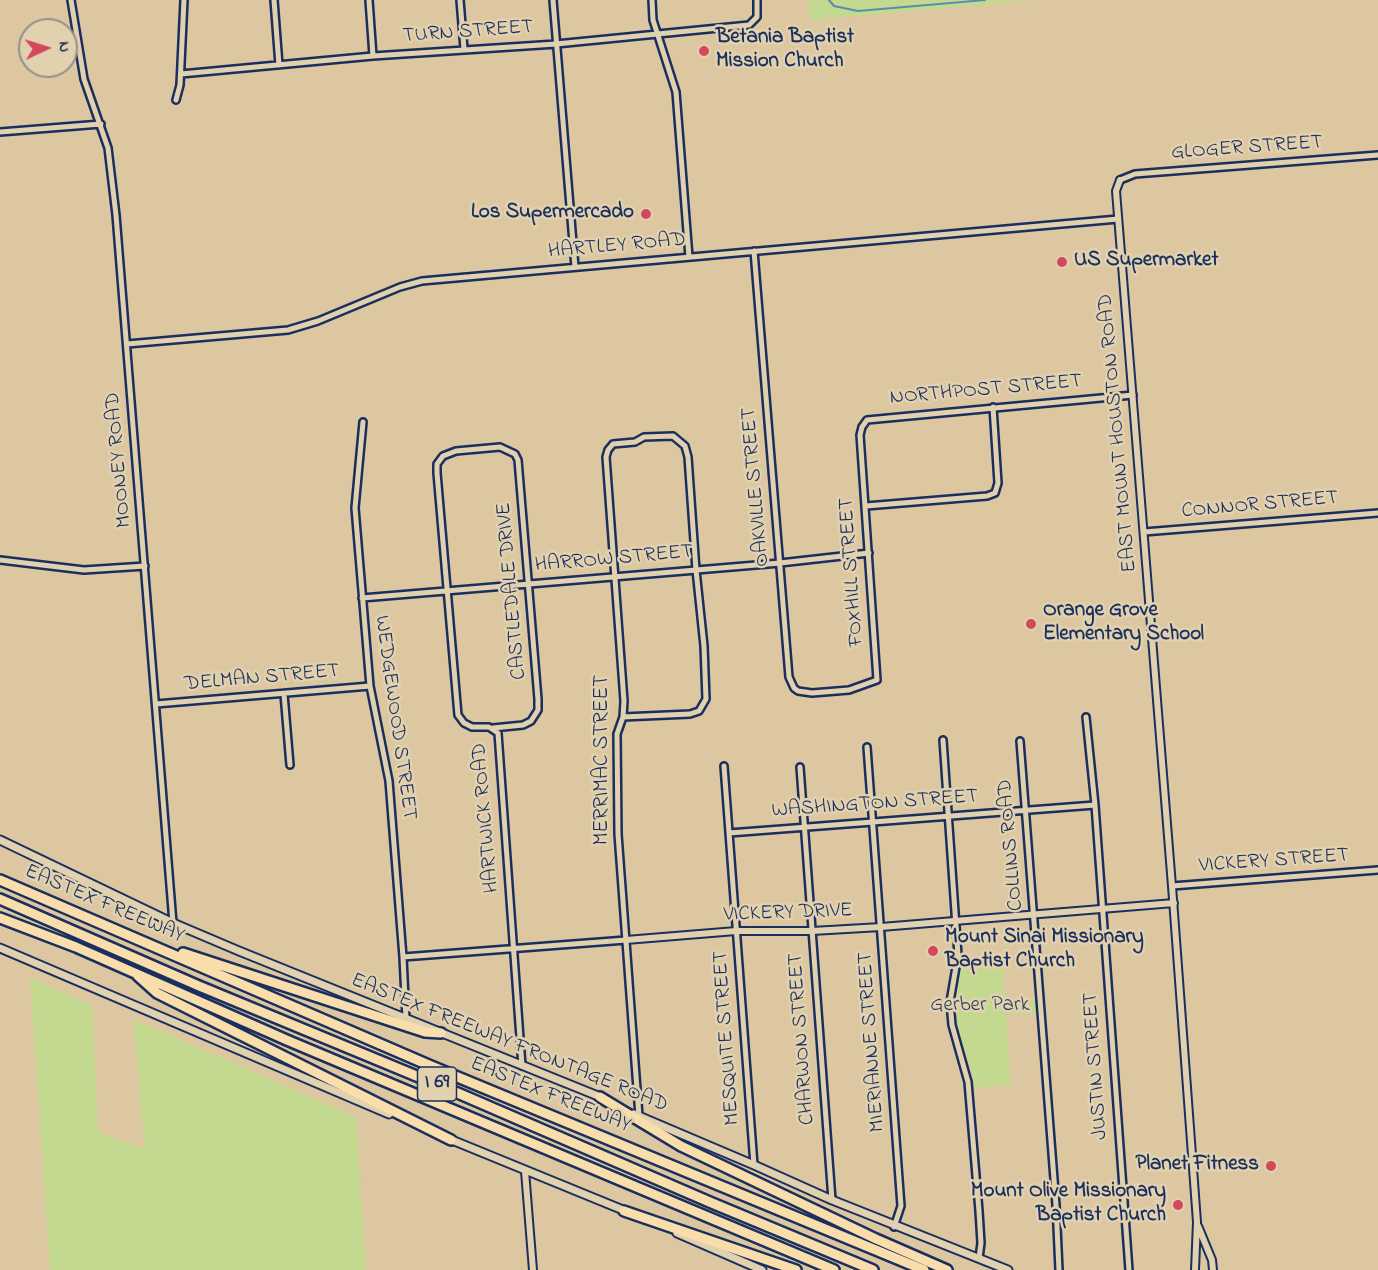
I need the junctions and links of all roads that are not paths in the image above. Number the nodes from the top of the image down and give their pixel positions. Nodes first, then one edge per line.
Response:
1 (71, 0) edge
2 (184, 0) edge
3 (274, 0) edge
4 (369, 0) edge
5 (460, 0) edge
6 (553, 0) edge
7 (652, 0) edge
8 (757, 0) edge
9 (657, 35) junction
10 (556, 44) junction
11 (464, 49) junction
12 (373, 56) junction
13 (279, 65) junction
14 (181, 74) junction
15 (176, 100) dead end
16 (101, 124) junction
17 (0, 132) edge
18 (1378, 155) edge
19 (1120, 180) joint
20 (1118, 219) junction
21 (754, 251) junction
22 (689, 257) junction
23 (575, 267) junction
24 (127, 344) junction
25 (1133, 395) junction
26 (993, 407) junction
27 (878, 417) joint
28 (363, 422) dead end
29 (481, 448) joint
30 (866, 506) junction
31 (1378, 513) edge
32 (1144, 532) junction
33 (869, 553) junction
34 (0, 560) edge
35 (780, 563) junction
36 (145, 566) junction
37 (696, 570) junction
38 (614, 576) junction
39 (529, 584) junction
40 (446, 590) junction
41 (362, 598) junction
42 (370, 686) junction
43 (823, 692) joint
44 (284, 694) junction
45 (156, 704) junction
46 (623, 717) junction
47 (1086, 717) dead end
48 (493, 728) junction
49 (943, 740) dead end
50 (1020, 741) dead end
51 (867, 747) dead end
52 (290, 765) dead end
53 (724, 766) dead end
54 (800, 767) dead end
55 (1095, 805) junction
56 (1026, 810) junction
57 (949, 816) junction
58 (874, 822) junction
59 (805, 828) junction
60 (729, 833) junction
61 (0, 840) edge
62 (1378, 870) edge
63 (0, 880) edge
64 (1172, 886) junction
65 (0, 899) edge
66 (1174, 903) junction
67 (1102, 909) junction
68 (1034, 914) junction
69 (0, 918) edge
70 (956, 920) junction
71 (95, 922) junction
72 (173, 922) junction
73 (881, 927) junction
74 (736, 931) junction
75 (812, 931) junction
76 (626, 940) junction
77 (1, 948) edge
78 (515, 948) junction
79 (403, 957) junction
80 (131, 971) junction
81 (406, 1019) junction
82 (441, 1034) junction
83 (522, 1066) junction
84 (600, 1097) junction
85 (639, 1116) junction
86 (451, 1140) junction
87 (754, 1164) junction
88 (525, 1171) junction
89 (832, 1200) junction
90 (624, 1211) junction
91 (1197, 1222) junction
92 (894, 1227) junction
93 (979, 1258) junction
94 (533, 1270) edge
95 (762, 1270) edge
96 (796, 1270) edge
97 (834, 1270) edge
98 (873, 1270) edge
99 (924, 1270) edge
100 (947, 1270) edge
101 (1008, 1270) edge
102 (1059, 1270) edge
103 (1129, 1270) edge
104 (1195, 1270) edge
105 (1213, 1270) edge

1 - 16 street, MOONEY ROAD
2 - 14 street
3 - 13 street
4 - 12 street
5 - 11 street
6 - 10 street
7 - 9 street
8 - 9 street, TURN STREET
9 - 10 street, TURN STREET
9 - 22 street
10 - 11 street, TURN STREET
10 - 23 street
11 - 12 street, TURN STREET
12 - 13 street, TURN STREET
13 - 14 street, TURN STREET
14 - 15 street
16 - 17 street
16 - 24 street, MOONEY ROAD
18 - 19 street, GLOGER STREET
19 - 20 street, EAST MOUNT HOUSTON ROAD
20 - 21 street, HARTLEY ROAD
20 - 25 street, EAST MOUNT HOUSTON ROAD
21 - 22 street, HARTLEY ROAD
21 - 35 street, OAKVILLE STREET
22 - 23 street, HARTLEY ROAD
23 - 24 street, HARTLEY ROAD
24 - 36 street, MOONEY ROAD
25 - 26 street, NORTHPOST STREET
25 - 32 street, EAST MOUNT HOUSTON ROAD
26 - 27 street, NORTHPOST STREET
26 - 30 street
27 - 30 street, FOXHILL STREET
28 - 41 street, WEDGEWOOD STREET
29 - 39 street, CASTLEDALE DRIVE
29 - 40 street, HARTWICK ROAD
30 - 33 street, FOXHILL STREET
31 - 32 street, CONNOR STREET
32 - 64 street, EAST MOUNT HOUSTON ROAD
33 - 35 street, HARROW STREET
33 - 43 street, FOXHILL STREET
34 - 36 street
35 - 37 street, HARROW STREET
35 - 43 street, OAKVILLE STREET
36 - 45 street, MOONEY ROAD
37 - 38 street, HARROW STREET
37 - 38 street, MERRIMAC STREET
37 - 46 street
38 - 39 street, HARROW STREET
38 - 46 street, MERRIMAC STREET
39 - 40 street, HARROW STREET
39 - 48 street, CASTLEDALE DRIVE
40 - 41 street, HARROW STREET
40 - 48 street, HARTWICK ROAD
41 - 42 street, WEDGEWOOD STREET
42 - 44 street, DELMAN STREET
42 - 79 street, WEDGEWOOD STREET
44 - 45 street, DELMAN STREET
44 - 52 street
45 - 72 street, MOONEY ROAD
46 - 76 street, MERRIMAC STREET
47 - 55 street, JUSTIN STREET
48 - 78 street, HARTWICK ROAD
49 - 57 street
50 - 56 street, COLLINS ROAD
51 - 58 street, MIERIANNE STREET
53 - 60 street, MESQUITE STREET
54 - 59 street, CHARWON STREET
55 - 56 street, WASHINGTON STREET
55 - 67 street, JUSTIN STREET
56 - 57 street, WASHINGTON STREET
56 - 68 street, COLLINS ROAD
57 - 58 street, WASHINGTON STREET
57 - 70 street
58 - 59 street, WASHINGTON STREET
58 - 73 street, MIERIANNE STREET
59 - 60 street, WASHINGTON STREET
59 - 75 street, CHARWON STREET
60 - 74 street, MESQUITE STREET
61 - 72 main road, EASTEX FREEWAY FRONTAGE ROAD
62 - 64 street, VICKERY STREET
63 - 71 highway, EASTEX FREEWAY / I 69
64 - 66 street, EAST MOUNT HOUSTON ROAD
65 - 98 highway, I 69
66 - 67 street, VICKERY DRIVE
66 - 91 street, EAST MOUNT HOUSTON ROAD
67 - 68 street, VICKERY DRIVE
67 - 103 street, JUSTIN STREET
68 - 70 street, VICKERY DRIVE
68 - 102 street, COLLINS ROAD
69 - 80 highway, I 69
70 - 73 street, VICKERY DRIVE
70 - 93 street
71 - 82 highway
71 - 99 highway, EASTEX FREEWAY / I 69
72 - 81 main road, EASTEX FREEWAY FRONTAGE ROAD
73 - 75 street, VICKERY DRIVE
73 - 92 street, MIERIANNE STREET
74 - 75 street, VICKERY DRIVE
74 - 76 street, VICKERY DRIVE
74 - 87 street, MESQUITE STREET
75 - 89 street, CHARWON STREET
76 - 78 street, VICKERY DRIVE
76 - 85 street, MERRIMAC STREET
77 - 86 main road
78 - 79 street, VICKERY DRIVE
78 - 83 street, HARTWICK ROAD
79 - 81 street, WEDGEWOOD STREET
80 - 86 highway
80 - 97 highway, I 69
81 - 82 main road, EASTEX FREEWAY FRONTAGE ROAD
82 - 83 main road, EASTEX FREEWAY FRONTAGE ROAD
83 - 84 main road, EASTEX FREEWAY FRONTAGE ROAD
84 - 85 main road, EASTEX FREEWAY FRONTAGE ROAD
84 - 100 highway
85 - 87 main road, EASTEX FREEWAY FRONTAGE ROAD
86 - 88 main road
87 - 89 main road, EASTEX FREEWAY FRONTAGE ROAD
88 - 90 main road
88 - 94 street
89 - 92 main road, EASTEX FREEWAY FRONTAGE ROAD
90 - 95 main road
90 - 96 highway
91 - 104 street, EAST MOUNT HOUSTON ROAD
91 - 105 street, EAST MOUNT HOUSTON ROAD
92 - 93 main road, EASTEX FREEWAY FRONTAGE ROAD
93 - 101 main road, EASTEX FREEWAY FRONTAGE ROAD

